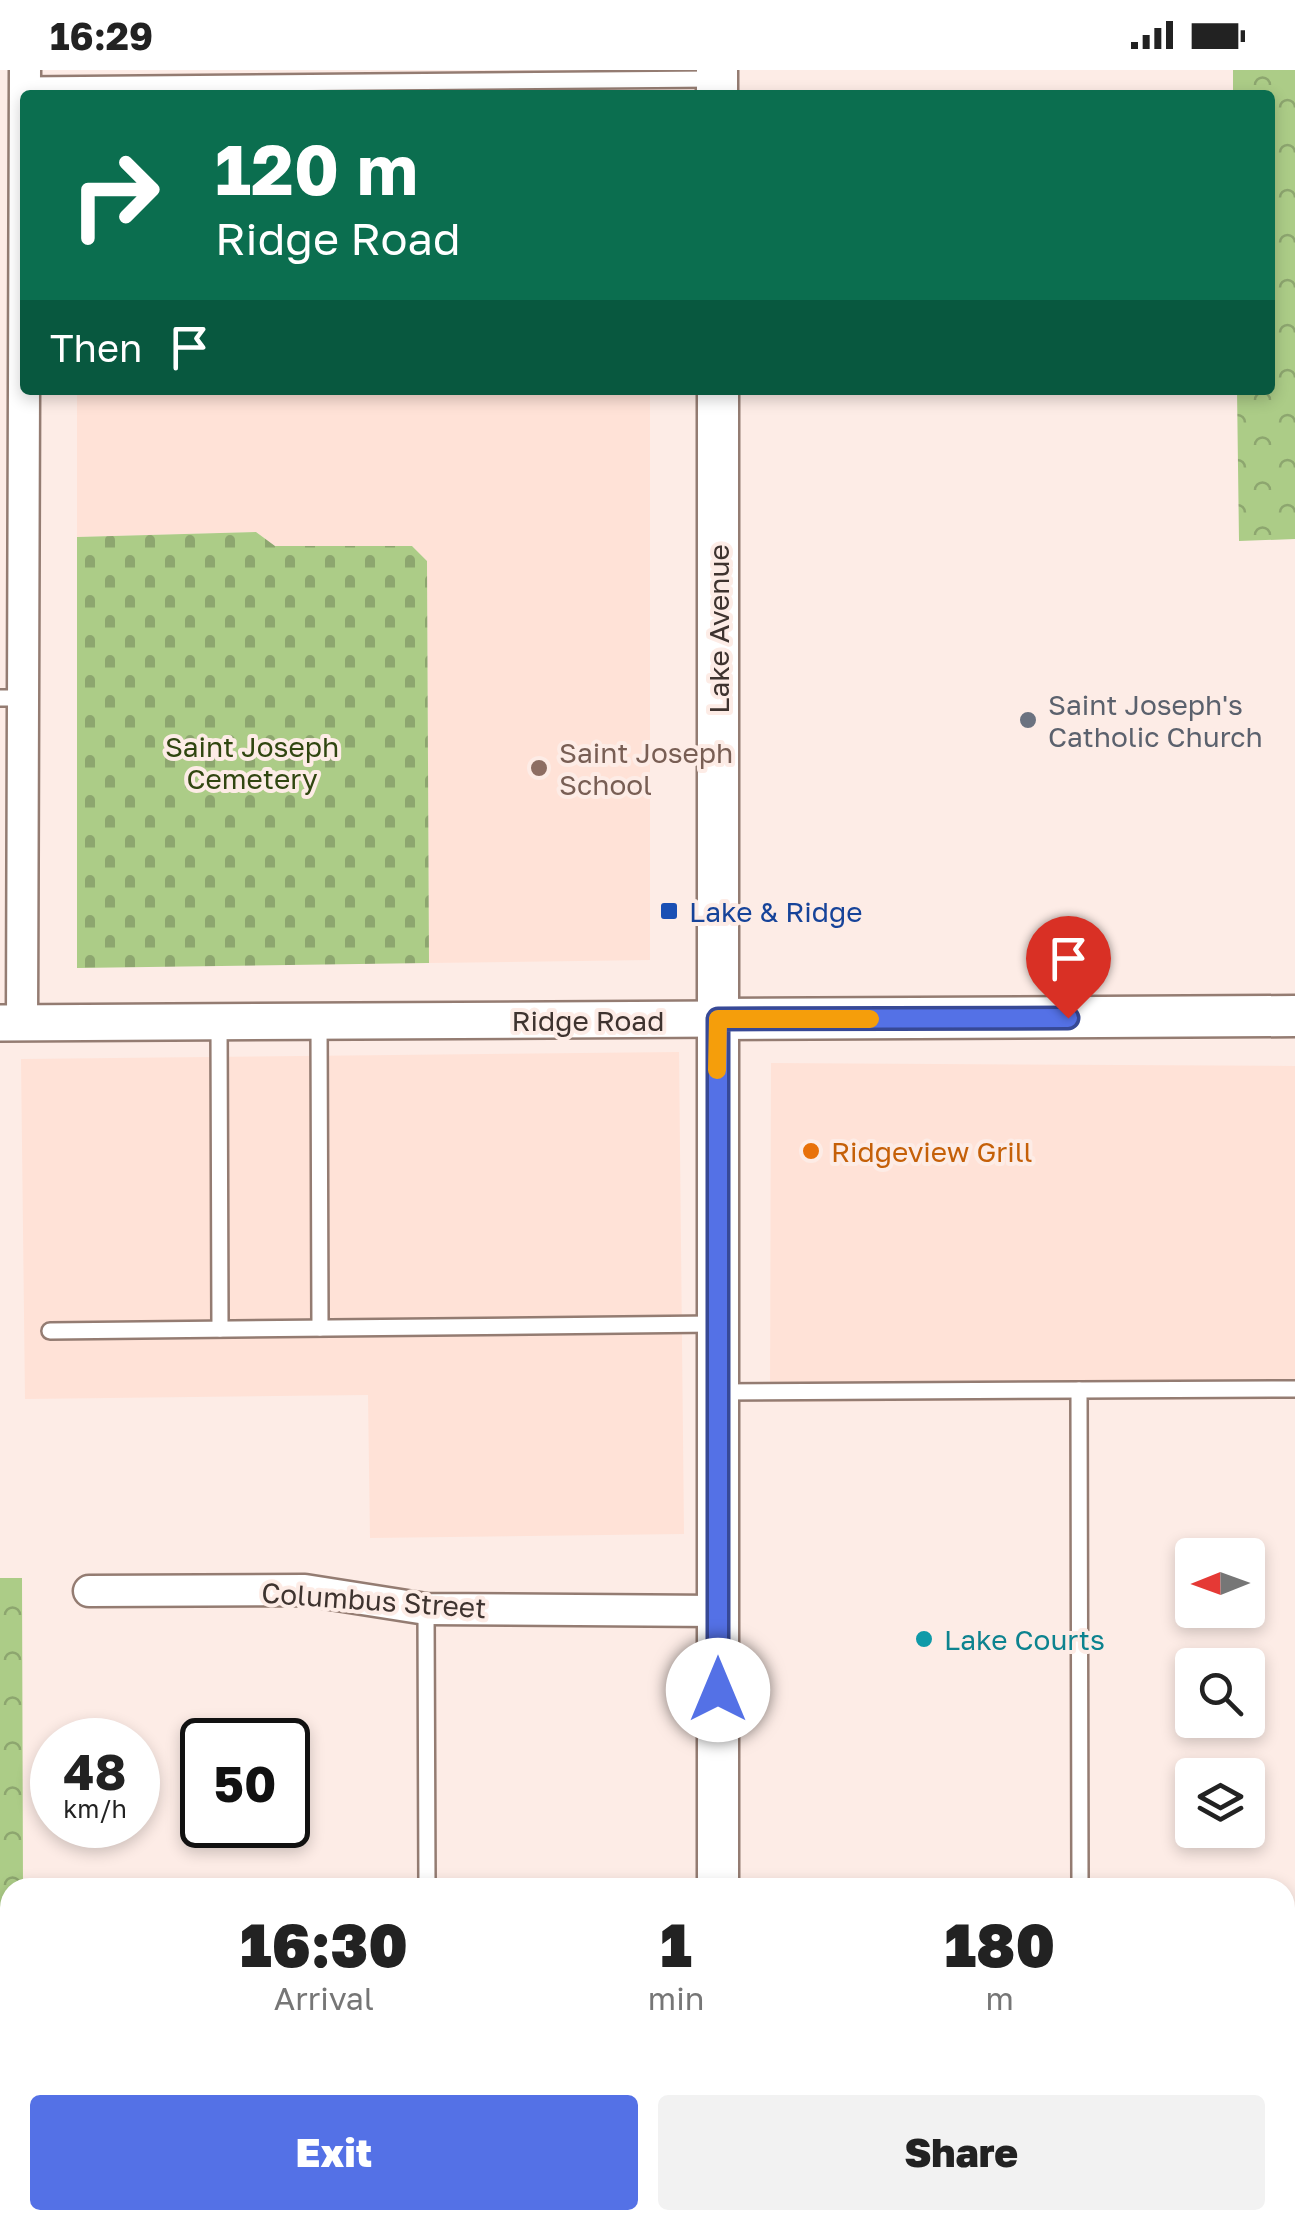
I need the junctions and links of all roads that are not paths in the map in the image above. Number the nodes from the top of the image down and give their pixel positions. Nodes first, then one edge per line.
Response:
1 (370, 76) edge
2 (25, 77) edge
3 (717, 81) edge
4 (20, 308) edge
5 (718, 395) edge
6 (11, 698) edge
7 (1295, 1016) edge
8 (718, 1019) junction
9 (319, 1021) junction
10 (11, 1022) edge
11 (219, 1022) junction
12 (718, 1324) junction
13 (320, 1328) junction
14 (220, 1329) junction
15 (50, 1330) dead end
16 (1295, 1389) edge
17 (1078, 1390) junction
18 (718, 1392) junction
19 (89, 1591) dead end
20 (426, 1609) junction
21 (718, 1611) junction
22 (427, 1878) edge
23 (718, 1878) edge
24 (1080, 1878) edge

1 - 2 lane
1 - 3 lane
4 - 6 street
5 - 8 main road, Lake Avenue
6 - 10 street
7 - 8 main road, Ridge Road
8 - 9 street, Ridge Road
8 - 12 main road, Lake Avenue
9 - 11 street, Ridge Road
9 - 13 lane
10 - 11 street, Ridge Road
11 - 14 lane
12 - 13 lane
12 - 18 main road, Lake Avenue
13 - 14 lane
14 - 15 lane
16 - 17 lane
17 - 18 lane
17 - 24 lane
18 - 21 main road, Lake Avenue
19 - 20 street, Columbus Street
20 - 21 street, Columbus Street
20 - 22 lane
21 - 23 main road, Lake Avenue

